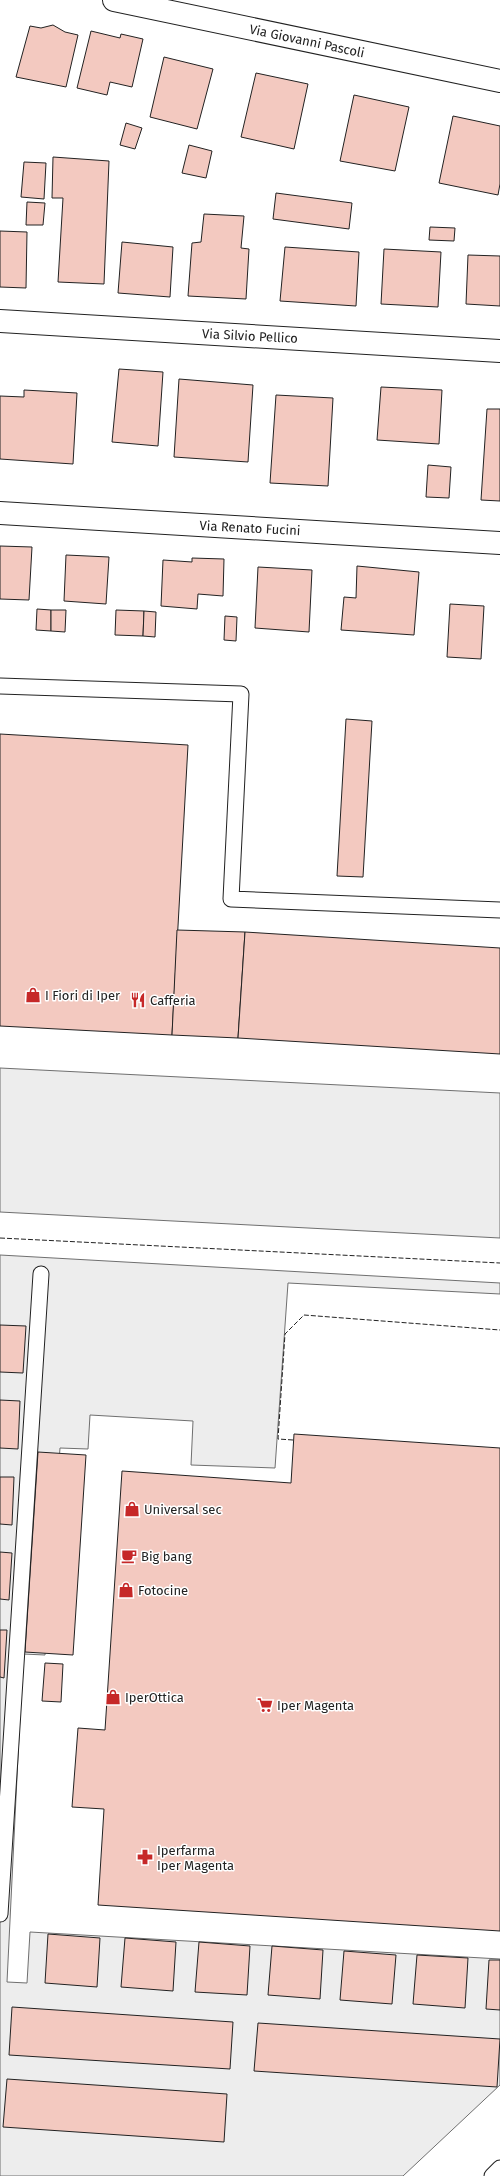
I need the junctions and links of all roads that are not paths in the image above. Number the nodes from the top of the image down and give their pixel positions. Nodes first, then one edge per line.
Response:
1 (114, 0) edge
2 (500, 81) edge
3 (0, 320) edge
4 (500, 351) edge
5 (0, 512) edge
6 (500, 543) edge
7 (0, 686) edge
8 (500, 910) edge
9 (41, 1274) dead end
10 (0, 1914) edge
11 (500, 2168) edge
12 (500, 2172) edge
13 (494, 2176) edge

1 - 2 street, Via Giovanni Pascoli
3 - 4 street, Via Silvio Pellico
5 - 6 street, Via Renato Fucini
7 - 8 lane
9 - 10 lane
11 - 13 lane
12 - 13 lane

